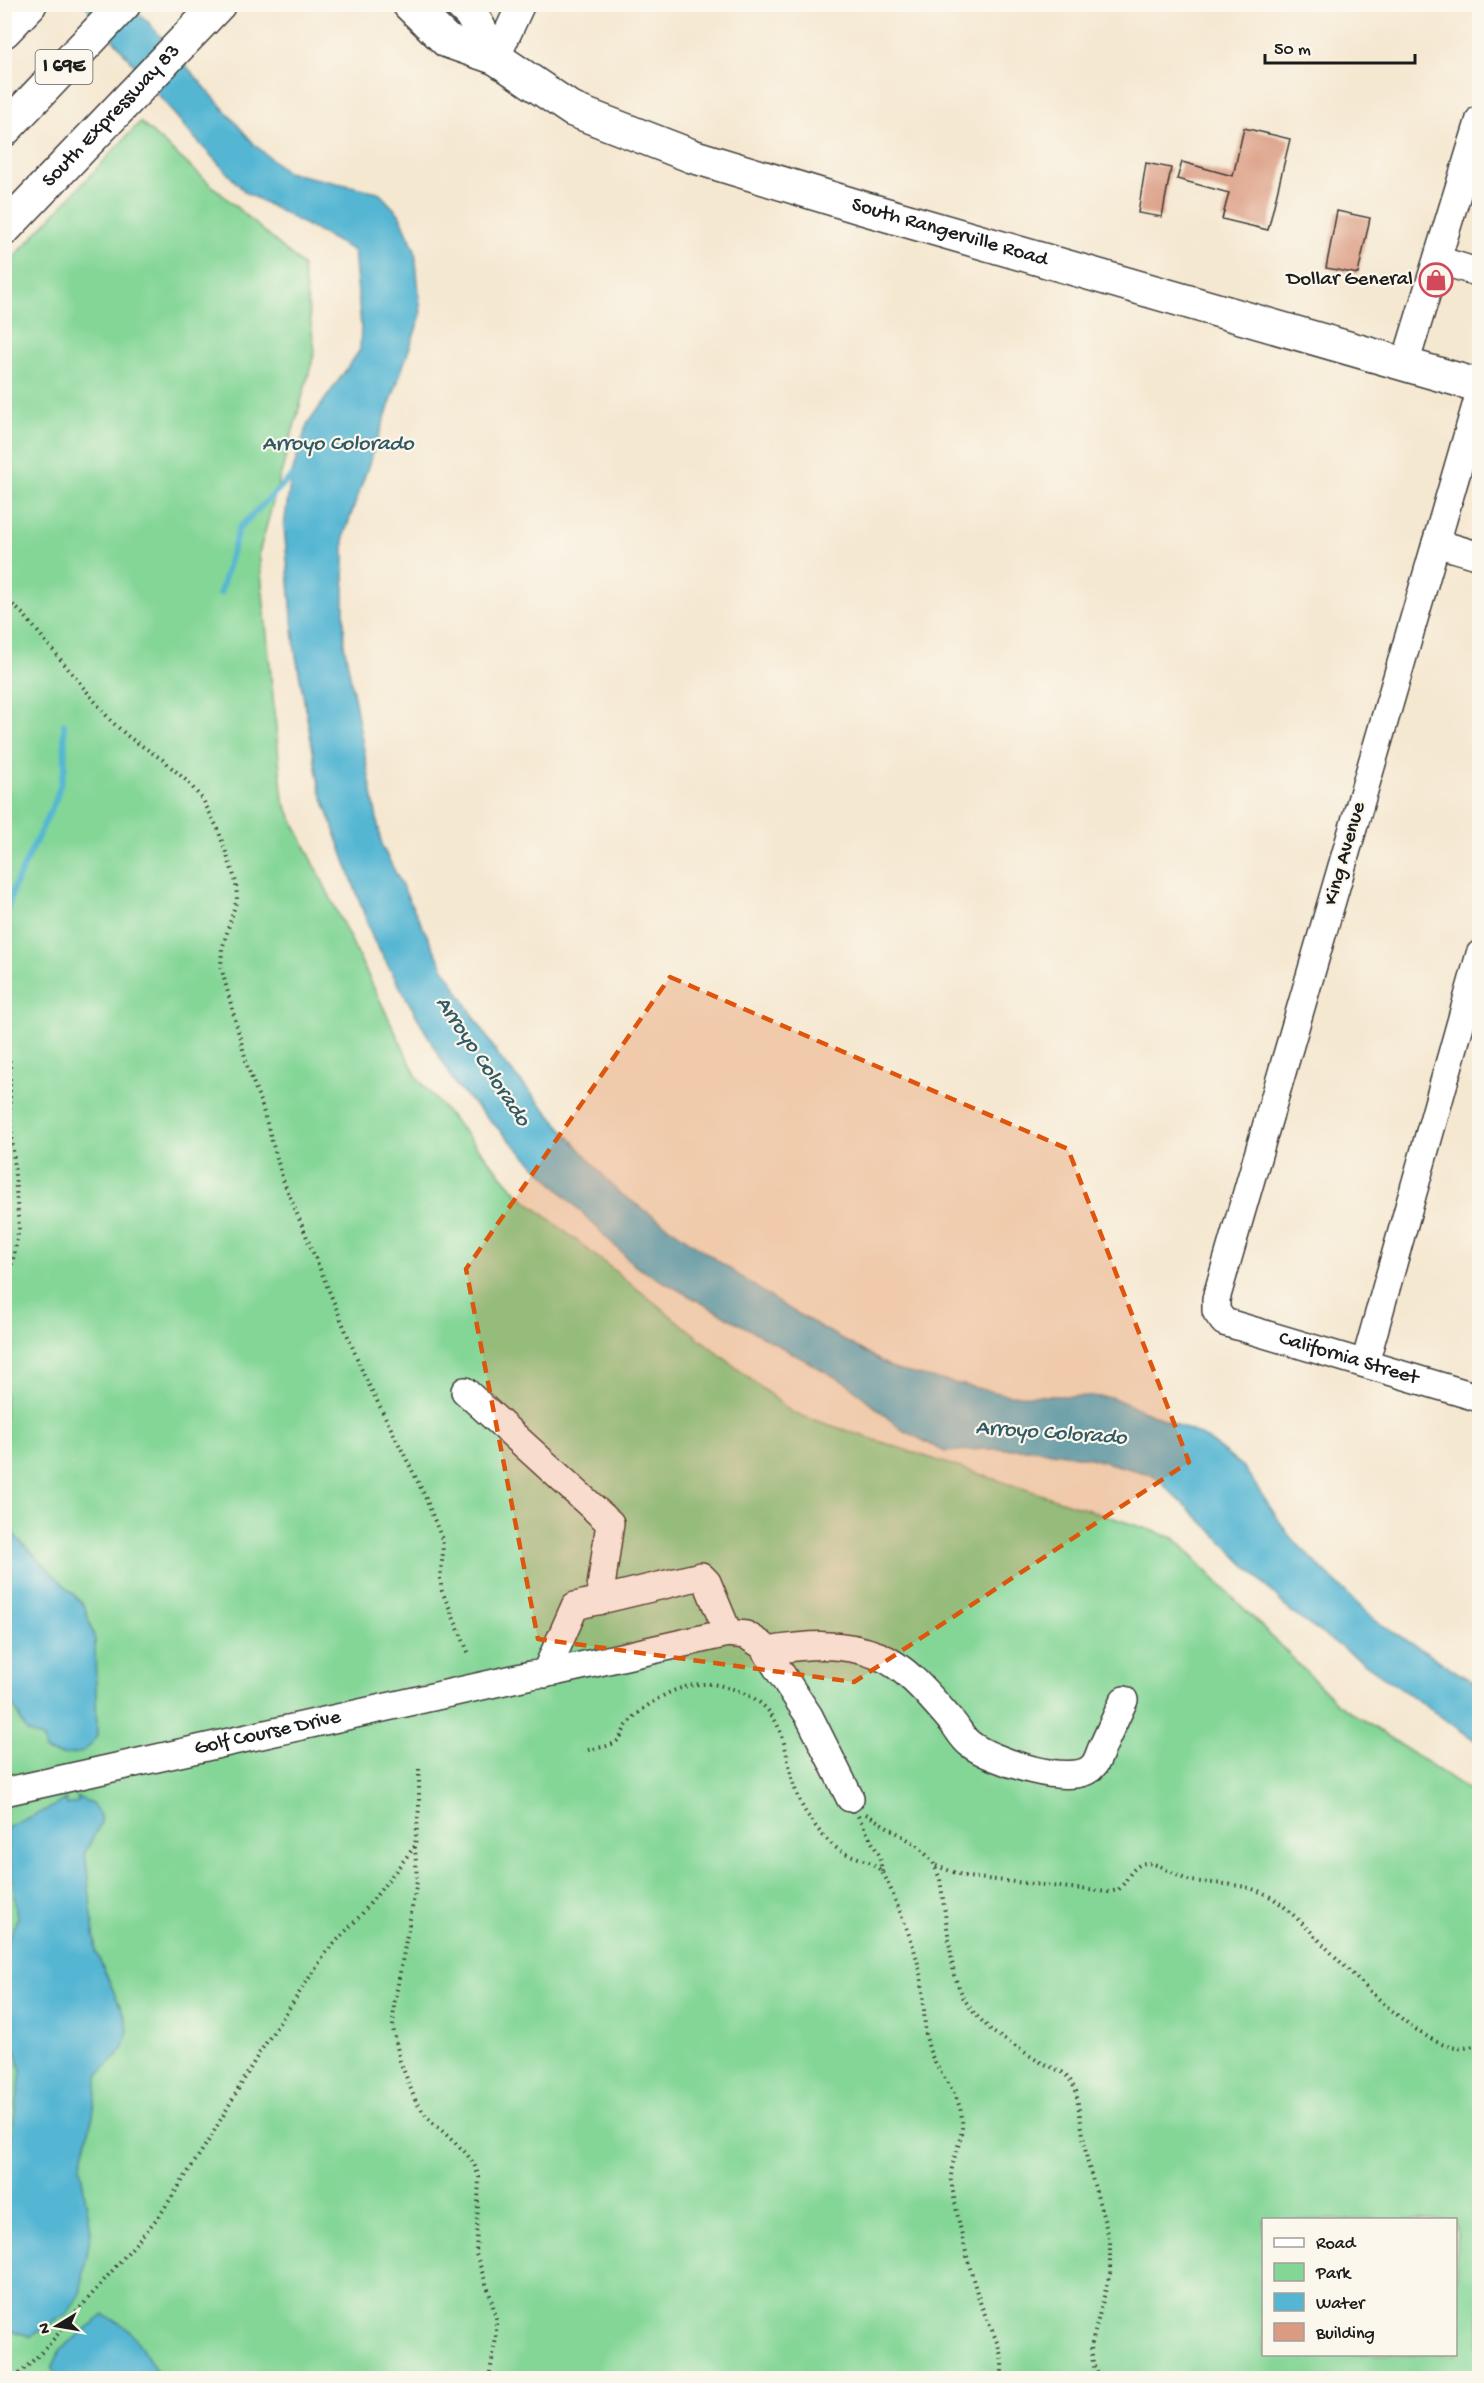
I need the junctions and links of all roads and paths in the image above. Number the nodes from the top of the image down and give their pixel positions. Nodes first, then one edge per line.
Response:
1 (30, 4) edge
2 (124, 4) edge
3 (219, 4) edge
4 (409, 4) edge
5 (461, 4) edge
6 (521, 4) edge
7 (4, 31) edge
8 (496, 58) junction
9 (1479, 119) edge
10 (4, 130) edge
11 (4, 229) edge
12 (1438, 260) junction
13 (1479, 273) edge
14 (4, 321) edge
15 (4, 333) edge
16 (1406, 364) junction
17 (1479, 386) edge
18 (1479, 392) edge
19 (1436, 543) junction
20 (1479, 556) edge
21 (4, 597) edge
22 (1479, 954) edge
23 (4, 1037) edge
24 (4, 1288) edge
25 (1219, 1315) joint
26 (1365, 1364) junction
27 (465, 1390) dead end
28 (1479, 1398) edge
29 (599, 1600) junction
30 (728, 1633) junction
31 (767, 1651) junction
32 (469, 1654) dead end
33 (538, 1674) junction
34 (1124, 1700) dead end
35 (588, 1750) dead end
36 (419, 1769) dead end
37 (4, 1792) edge
38 (852, 1802) junction
39 (415, 1846) junction
40 (935, 1866) junction
41 (882, 1872) junction
42 (1479, 2043) edge
43 (15, 2379) edge
44 (489, 2379) edge
45 (1002, 2379) edge
46 (1098, 2379) edge

1 - 7 main road
2 - 10 main road, I 69E
3 - 11 main road, South Expressway 83
4 - 8 main road
5 - 8 main road, South Rangerville Road
6 - 8 street
8 - 16 main road, South Rangerville Road
9 - 12 street
12 - 13 street
12 - 16 street
14 - 15 path
16 - 17 main road, South Rangerville Road
18 - 19 street, King Avenue
19 - 20 street
19 - 25 street, King Avenue
21 - 32 path
22 - 26 street
23 - 24 path
25 - 26 street, California Street
26 - 28 street, California Street
27 - 29 street
29 - 30 street
29 - 33 street
30 - 31 street
30 - 33 street, Golf Course Drive
31 - 34 street
31 - 38 street
33 - 37 street, Golf Course Drive
35 - 41 path
36 - 39 path
38 - 40 path
38 - 41 path
39 - 43 path
39 - 44 path
40 - 42 path
40 - 46 path
41 - 45 path

